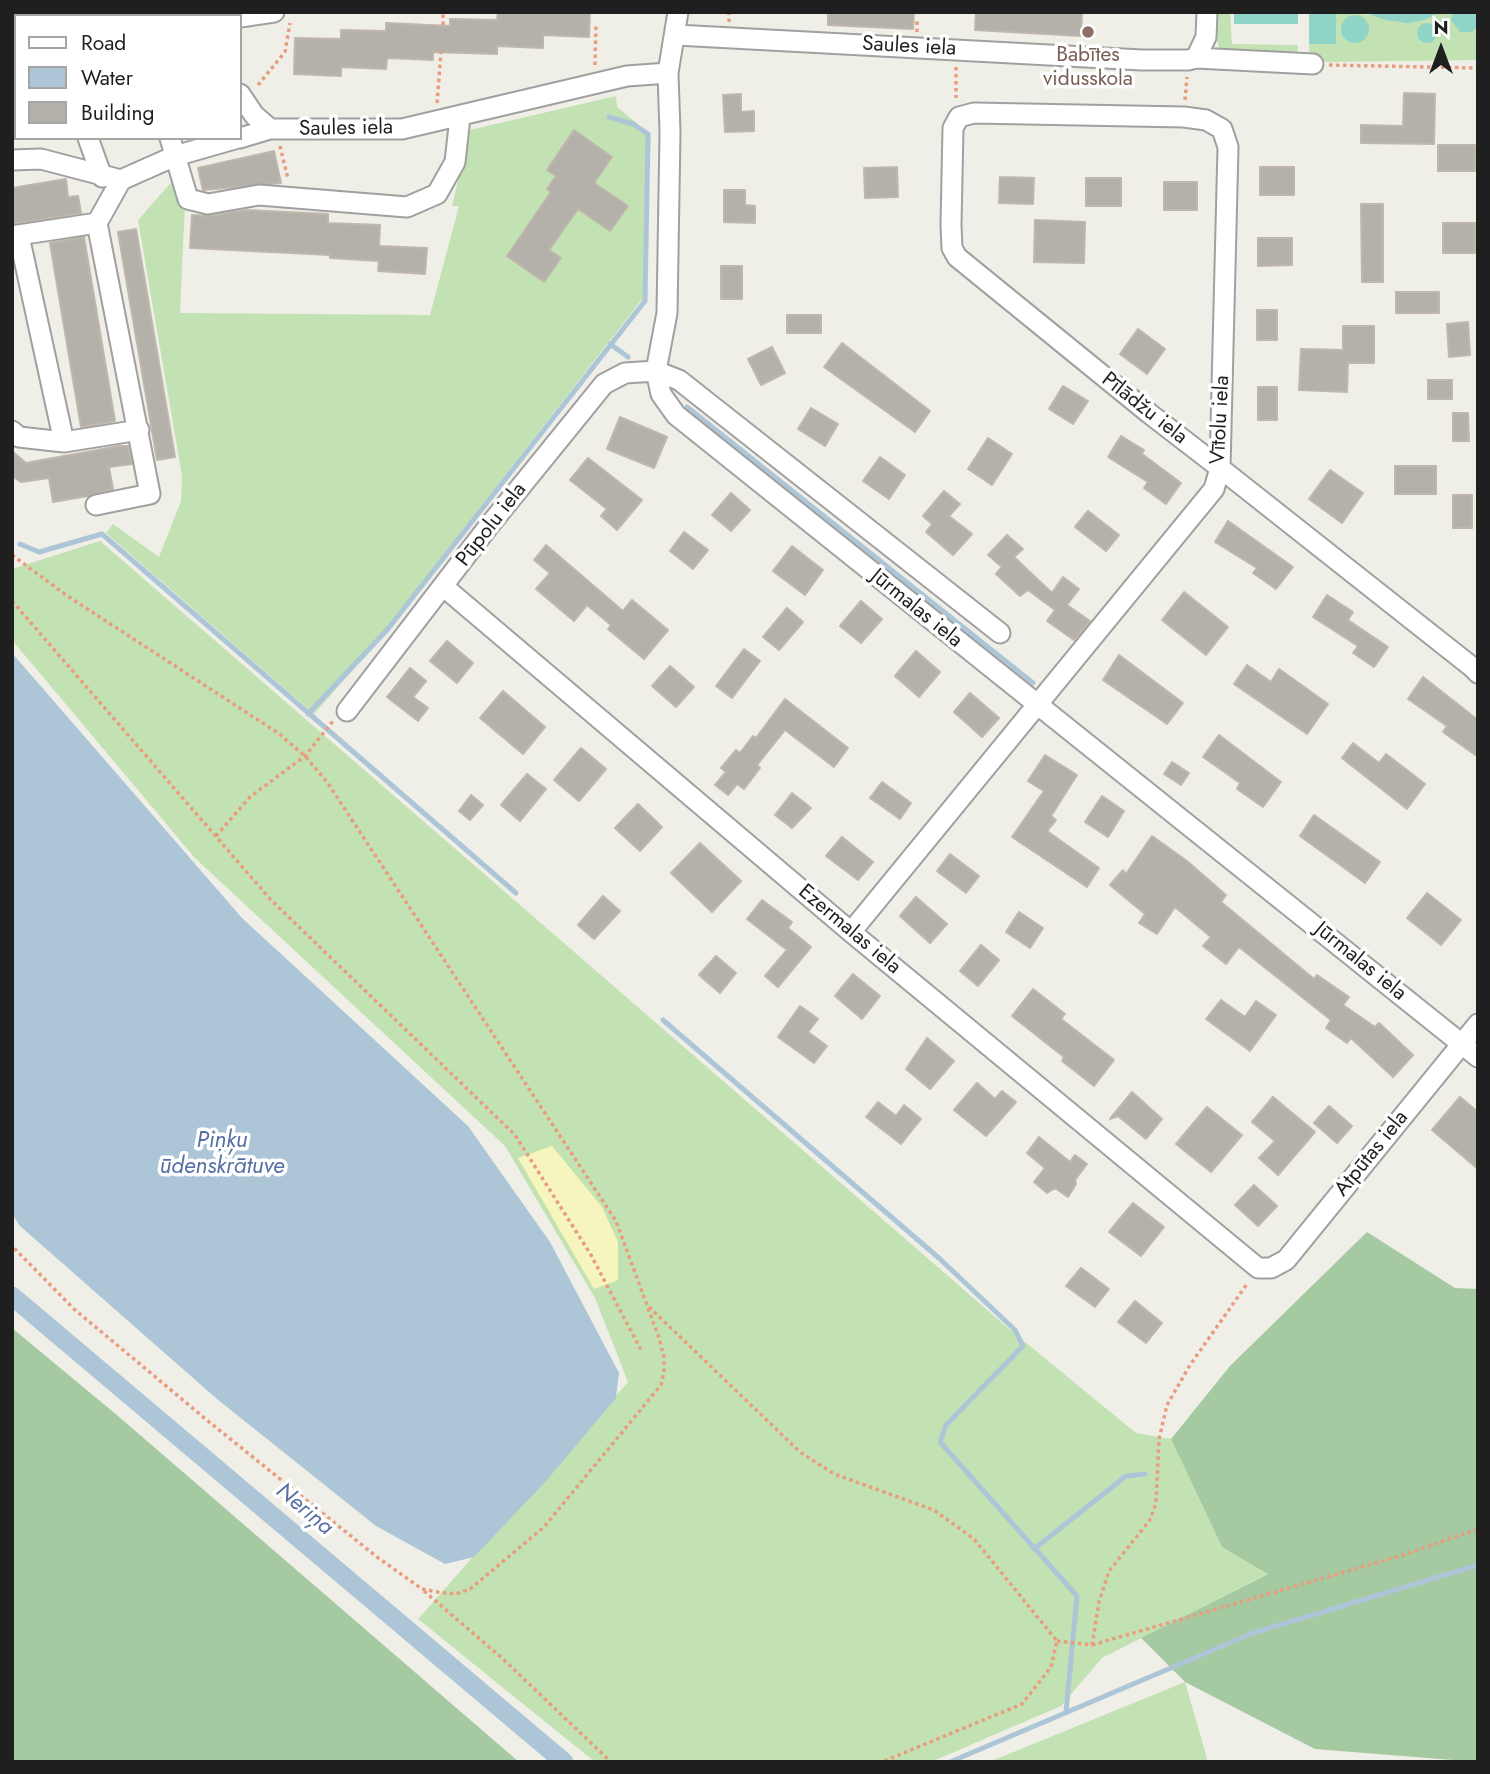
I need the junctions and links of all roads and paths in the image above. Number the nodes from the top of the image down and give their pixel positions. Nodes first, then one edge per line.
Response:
1 (274, 12) edge
2 (292, 12) edge
3 (443, 12) edge
4 (678, 12) edge
5 (1207, 12) edge
6 (242, 17) edge
7 (596, 23) dead end
8 (443, 25) dead end
9 (676, 35) junction
10 (956, 50) junction
11 (441, 52) dead end
12 (1192, 59) junction
13 (1313, 64) joint
14 (1478, 68) edge
15 (595, 71) dead end
16 (668, 74) junction
17 (242, 98) edge
18 (436, 105) dead end
19 (460, 117) junction
20 (959, 117) junction
21 (1184, 117) junction
22 (242, 138) edge
23 (275, 138) junction
24 (89, 140) edge
25 (224, 140) edge
26 (172, 147) edge
27 (12, 160) edge
28 (112, 178) junction
29 (292, 198) junction
30 (97, 223) junction
31 (16, 236) edge
32 (656, 371) junction
33 (12, 430) edge
34 (139, 430) junction
35 (64, 442) junction
36 (1220, 468) junction
37 (96, 505) dead end
38 (12, 555) edge
39 (444, 587) junction
40 (12, 601) edge
41 (1000, 633) dead end
42 (1478, 673) edge
43 (1036, 706) junction
44 (340, 715) joint
45 (305, 757) junction
46 (216, 836) junction
47 (851, 932) junction
48 (1478, 1024) edge
49 (1461, 1044) junction
50 (1478, 1057) edge
51 (12, 1246) edge
52 (1258, 1268) junction
53 (648, 1306) junction
54 (642, 1352) dead end
55 (1478, 1529) edge
56 (422, 1589) junction
57 (1057, 1641) junction
58 (1092, 1645) junction
59 (611, 1762) edge
60 (882, 1762) edge

1 - 6 street
2 - 17 path
3 - 8 path
4 - 9 street
5 - 12 street
7 - 15 path
9 - 10 street, Saules iela
9 - 16 street
10 - 12 street, Saules iela
10 - 20 path
11 - 18 path
12 - 13 street, Saules iela
12 - 21 path
13 - 14 path
16 - 19 street, Saules iela
16 - 32 street
17 - 23 street
19 - 23 street, Saules iela
19 - 29 street
20 - 21 street, Vītolu iela
20 - 36 street, Pīlādžu iela
21 - 36 street, Vītolu iela
22 - 23 street, Saules iela
23 - 29 path
24 - 28 street
25 - 26 street, Saules iela
26 - 28 street, Saules iela
26 - 29 street
27 - 28 street
28 - 30 street
30 - 31 street
30 - 34 street
31 - 35 street
32 - 39 street, Pūpolu iela
32 - 41 street
32 - 43 street, Jūrmalas iela
33 - 35 street
34 - 35 street
34 - 37 street
36 - 42 street, Pīlādžu iela
36 - 43 street, Vītolu iela
38 - 45 path
39 - 44 street, Pūpolu iela
39 - 47 street, Ezermalas iela
40 - 46 path
43 - 47 street, Vītolu iela
43 - 49 street, Jūrmalas iela
44 - 45 path
45 - 46 path
45 - 53 path
46 - 54 path
47 - 52 street, Ezermalas iela
48 - 49 street, Atpūtas iela
49 - 50 street, Jūrmalas iela
49 - 52 street, Atpūtas iela
51 - 56 path
52 - 58 path
53 - 56 path
53 - 57 path
55 - 58 path
56 - 59 path
57 - 58 path
57 - 60 path

